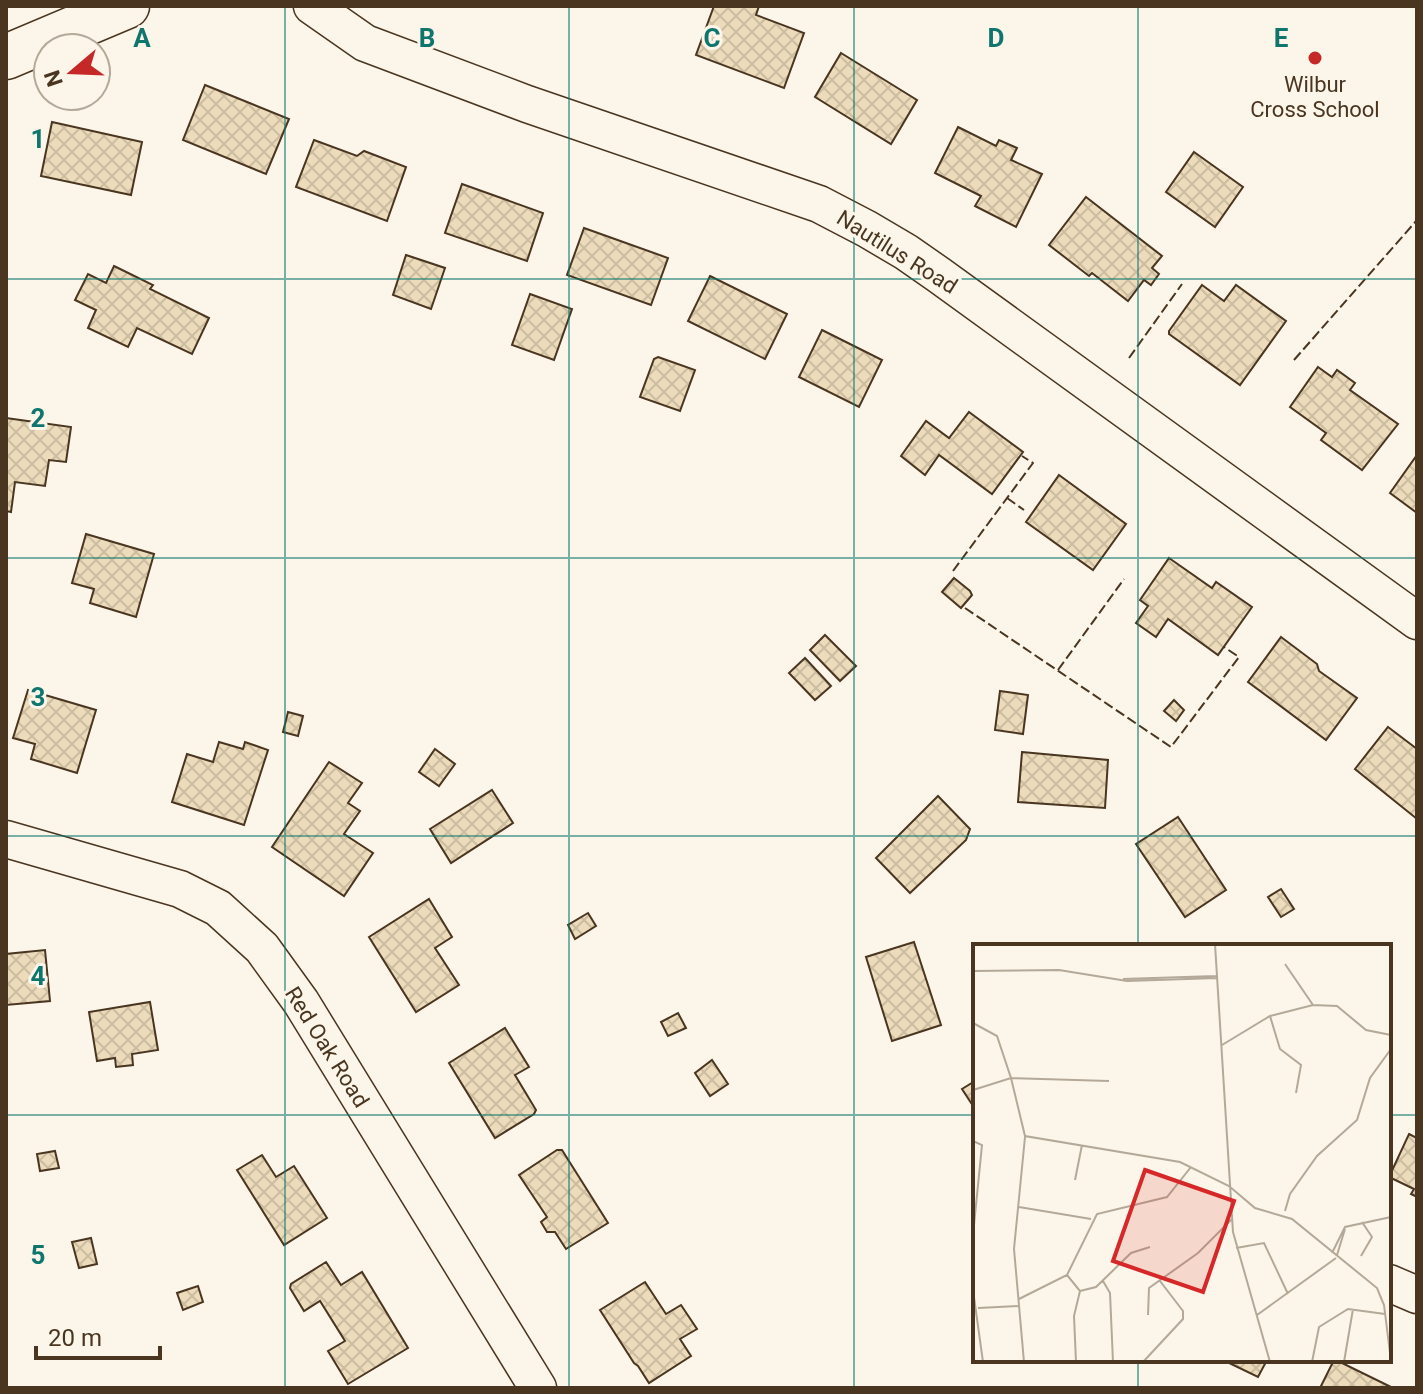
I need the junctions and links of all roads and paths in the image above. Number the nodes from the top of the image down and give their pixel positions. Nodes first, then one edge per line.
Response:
1 (127, 6) edge
2 (312, 6) edge
3 (6, 57) edge
4 (1417, 621) edge
5 (6, 839) edge
6 (1391, 1284) edge
7 (1417, 1295) edge
8 (538, 1388) edge

1 - 3 main road
2 - 4 street, Nautilus Road
5 - 8 street, Red Oak Road
6 - 7 street

